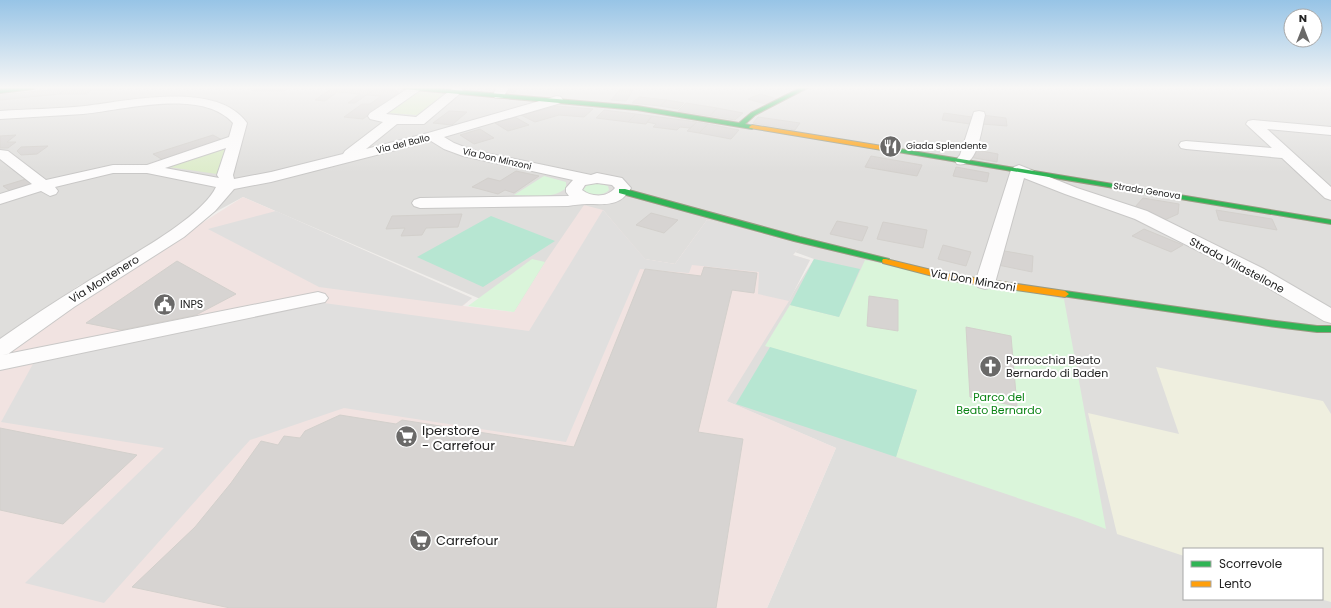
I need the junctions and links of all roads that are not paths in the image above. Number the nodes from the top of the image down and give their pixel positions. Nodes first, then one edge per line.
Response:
1 (233, 115) edge
2 (376, 115) edge
3 (426, 115) edge
4 (504, 115) edge
5 (684, 115) edge
6 (751, 115) edge
7 (979, 115) dead end
8 (394, 120) junction
9 (419, 121) junction
10 (738, 124) junction
11 (457, 129) junction
12 (1331, 131) edge
13 (433, 136) junction
14 (235, 140) junction
15 (1186, 145) dead end
16 (2, 154) edge
17 (1286, 154) junction
18 (344, 159) junction
19 (962, 161) junction
20 (147, 169) junction
21 (1019, 170) junction
22 (1072, 185) junction
23 (1109, 185) junction
24 (42, 186) junction
25 (235, 189) junction
26 (583, 191) junction
27 (622, 191) junction
28 (1166, 194) junction
29 (59, 196) dead end
30 (1331, 196) edge
31 (0, 199) edge
32 (420, 203) dead end
33 (1126, 203) junction
34 (1141, 215) junction
35 (1331, 222) edge
36 (986, 283) junction
37 (318, 298) dead end
38 (1327, 312) edge
39 (1331, 329) edge
40 (0, 349) edge
41 (0, 363) edge

1 - 14 street
2 - 8 street
3 - 9 street
4 - 11 street, Via del Ballo
5 - 10 main road
6 - 10 main road
7 - 19 street
8 - 9 street
8 - 18 street
9 - 11 street
10 - 19 main road
11 - 13 street, Via del Ballo
12 - 17 street
13 - 18 street, Via del Ballo
13 - 26 street, Via Don Minzoni
14 - 20 street
14 - 25 street
15 - 17 street
16 - 24 street
17 - 30 street
18 - 25 street, Via del Ballo
19 - 21 main road
20 - 24 street
20 - 25 street
21 - 22 street, Strada Villastellone
21 - 36 street
22 - 23 main road, Strada Genova
22 - 34 street, Strada Villastellone
23 - 28 main road, Strada Genova
23 - 33 street, Strada Villastellone
24 - 29 street
24 - 31 street
25 - 40 street, Via Montenero
26 - 27 street
26 - 27 street
26 - 32 street
27 - 36 main road, Via Don Minzoni
28 - 33 street
28 - 35 main road, Strada Genova
33 - 34 street, Strada Villastellone
34 - 38 street, Strada Villastellone
36 - 39 main road, Via Don Minzoni
37 - 41 street

